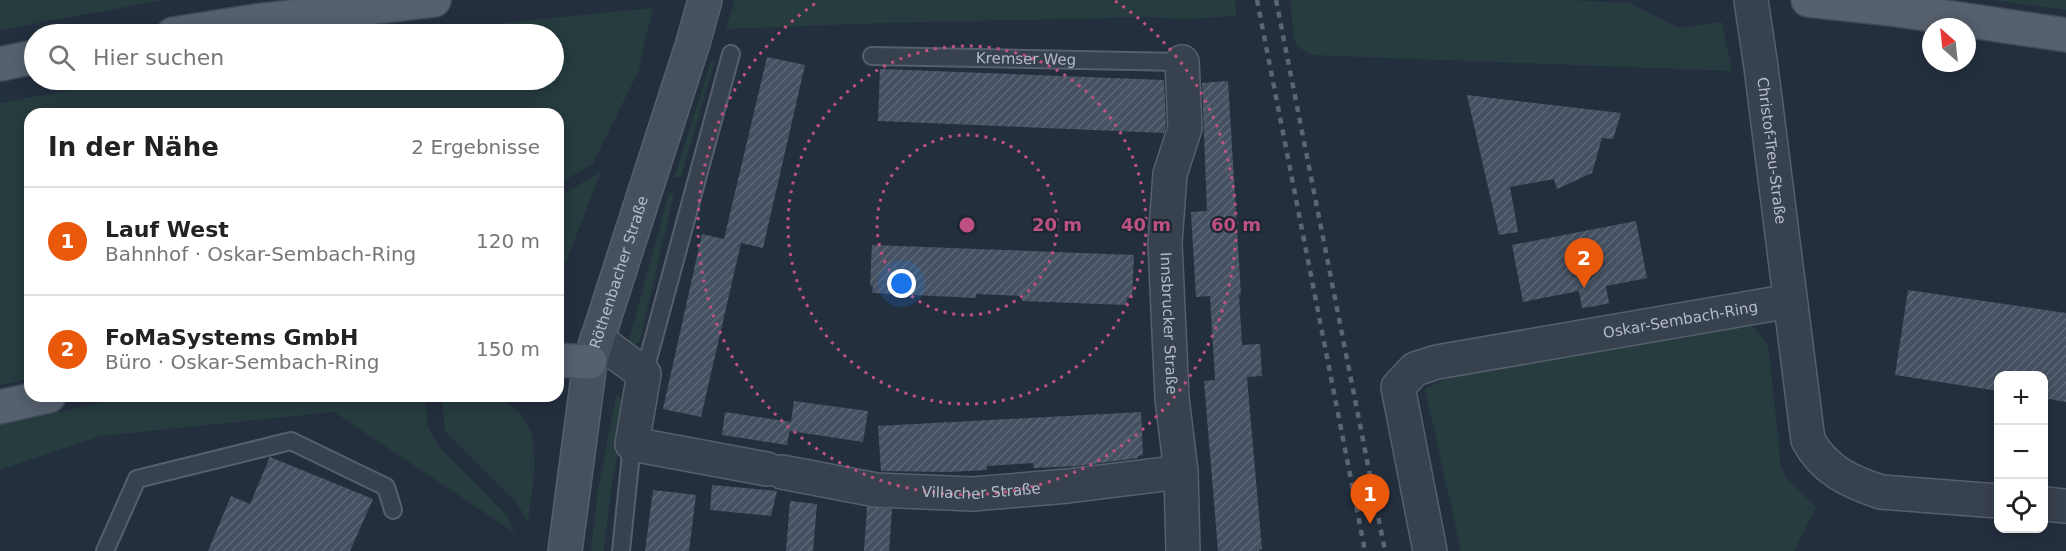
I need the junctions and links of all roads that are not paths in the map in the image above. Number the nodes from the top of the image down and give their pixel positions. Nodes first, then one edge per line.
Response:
1 (434, 0) edge
2 (1750, 0) edge
3 (1808, 0) edge
4 (701, 12) edge
5 (237, 24) edge
6 (2066, 35) edge
7 (731, 54) dead end
8 (872, 56) dead end
9 (24, 59) edge
10 (1182, 62) joint
11 (0, 64) edge
12 (1790, 301) junction
13 (582, 354) edge
14 (644, 374) junction
15 (24, 402) edge
16 (0, 407) edge
17 (632, 444) junction
18 (1181, 472) junction
19 (1994, 501) edge
20 (2048, 504) edge
21 (2066, 506) edge
22 (393, 510) dead end
23 (105, 551) edge
24 (565, 551) edge
25 (621, 551) edge
26 (1183, 551) edge
27 (1430, 551) edge

1 - 5 main road
2 - 12 street, Christof-Treu-Straße
3 - 6 main road
4 - 13 main road, Röthenbacher Straße
7 - 14 lane
8 - 10 lane, Kremser Weg
9 - 11 main road
10 - 18 street, Innsbrucker Straße
12 - 19 street
12 - 27 street, Oskar-Sembach-Ring
13 - 14 street
13 - 24 main road, Röthenbacher Straße
14 - 17 street
15 - 16 main road
17 - 18 street, Villacher Straße
17 - 25 lane
18 - 26 street, Innsbrucker Straße
20 - 21 street
22 - 23 lane

